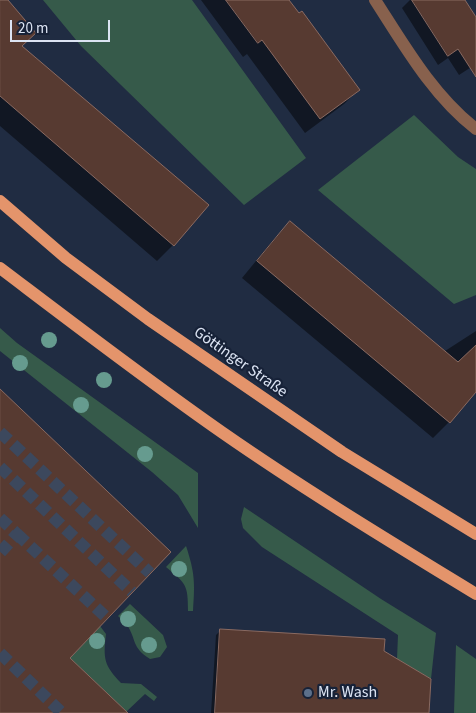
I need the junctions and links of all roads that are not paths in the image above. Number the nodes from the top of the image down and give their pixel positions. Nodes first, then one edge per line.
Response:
1 (375, 0) edge
2 (476, 129) edge
3 (0, 201) edge
4 (0, 268) edge
5 (476, 534) edge
6 (476, 594) edge

1 - 2 street
3 - 5 main road, Göttinger Straße
4 - 6 main road

